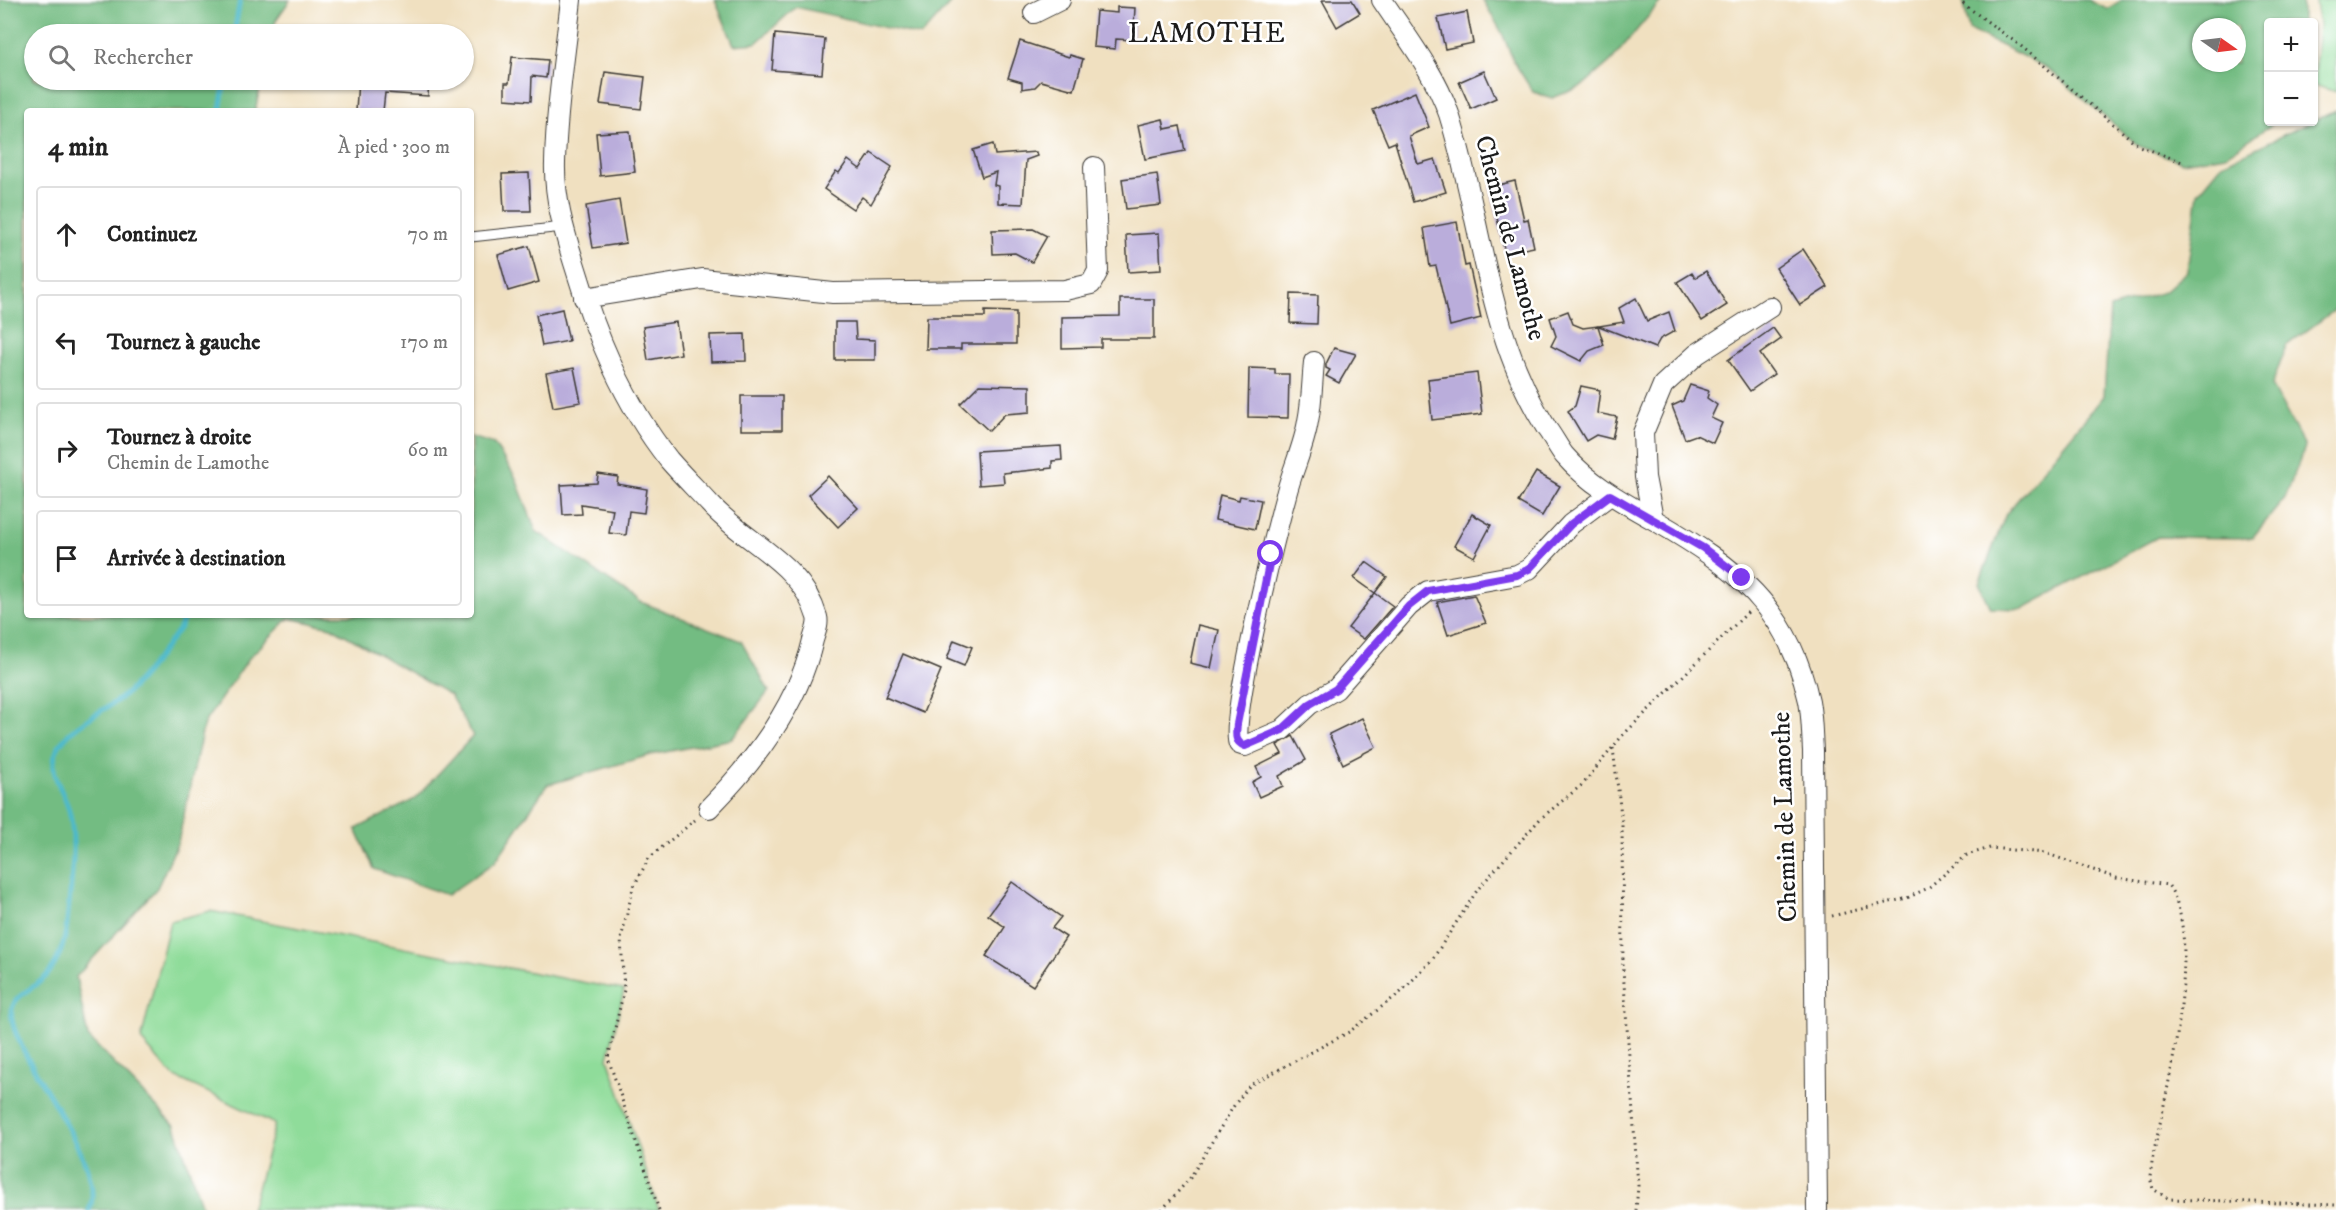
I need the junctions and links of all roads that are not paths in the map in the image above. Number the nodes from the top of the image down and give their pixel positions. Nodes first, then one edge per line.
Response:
1 (571, 0) edge
2 (1060, 0) edge
3 (1382, 0) edge
4 (1034, 13) dead end
5 (1094, 167) dead end
6 (563, 227) junction
7 (474, 237) edge
8 (584, 298) junction
9 (1770, 307) dead end
10 (1314, 362) dead end
11 (1610, 495) junction
12 (1653, 519) junction
13 (709, 808) road end
14 (1817, 1210) edge

1 - 6 street
2 - 4 street
3 - 11 street, Chemin de Lamothe
5 - 8 street
6 - 7 lane
6 - 8 street
8 - 13 street
9 - 12 street
10 - 11 street
11 - 12 street, Chemin de Lamothe
12 - 14 street, Chemin de Lamothe

